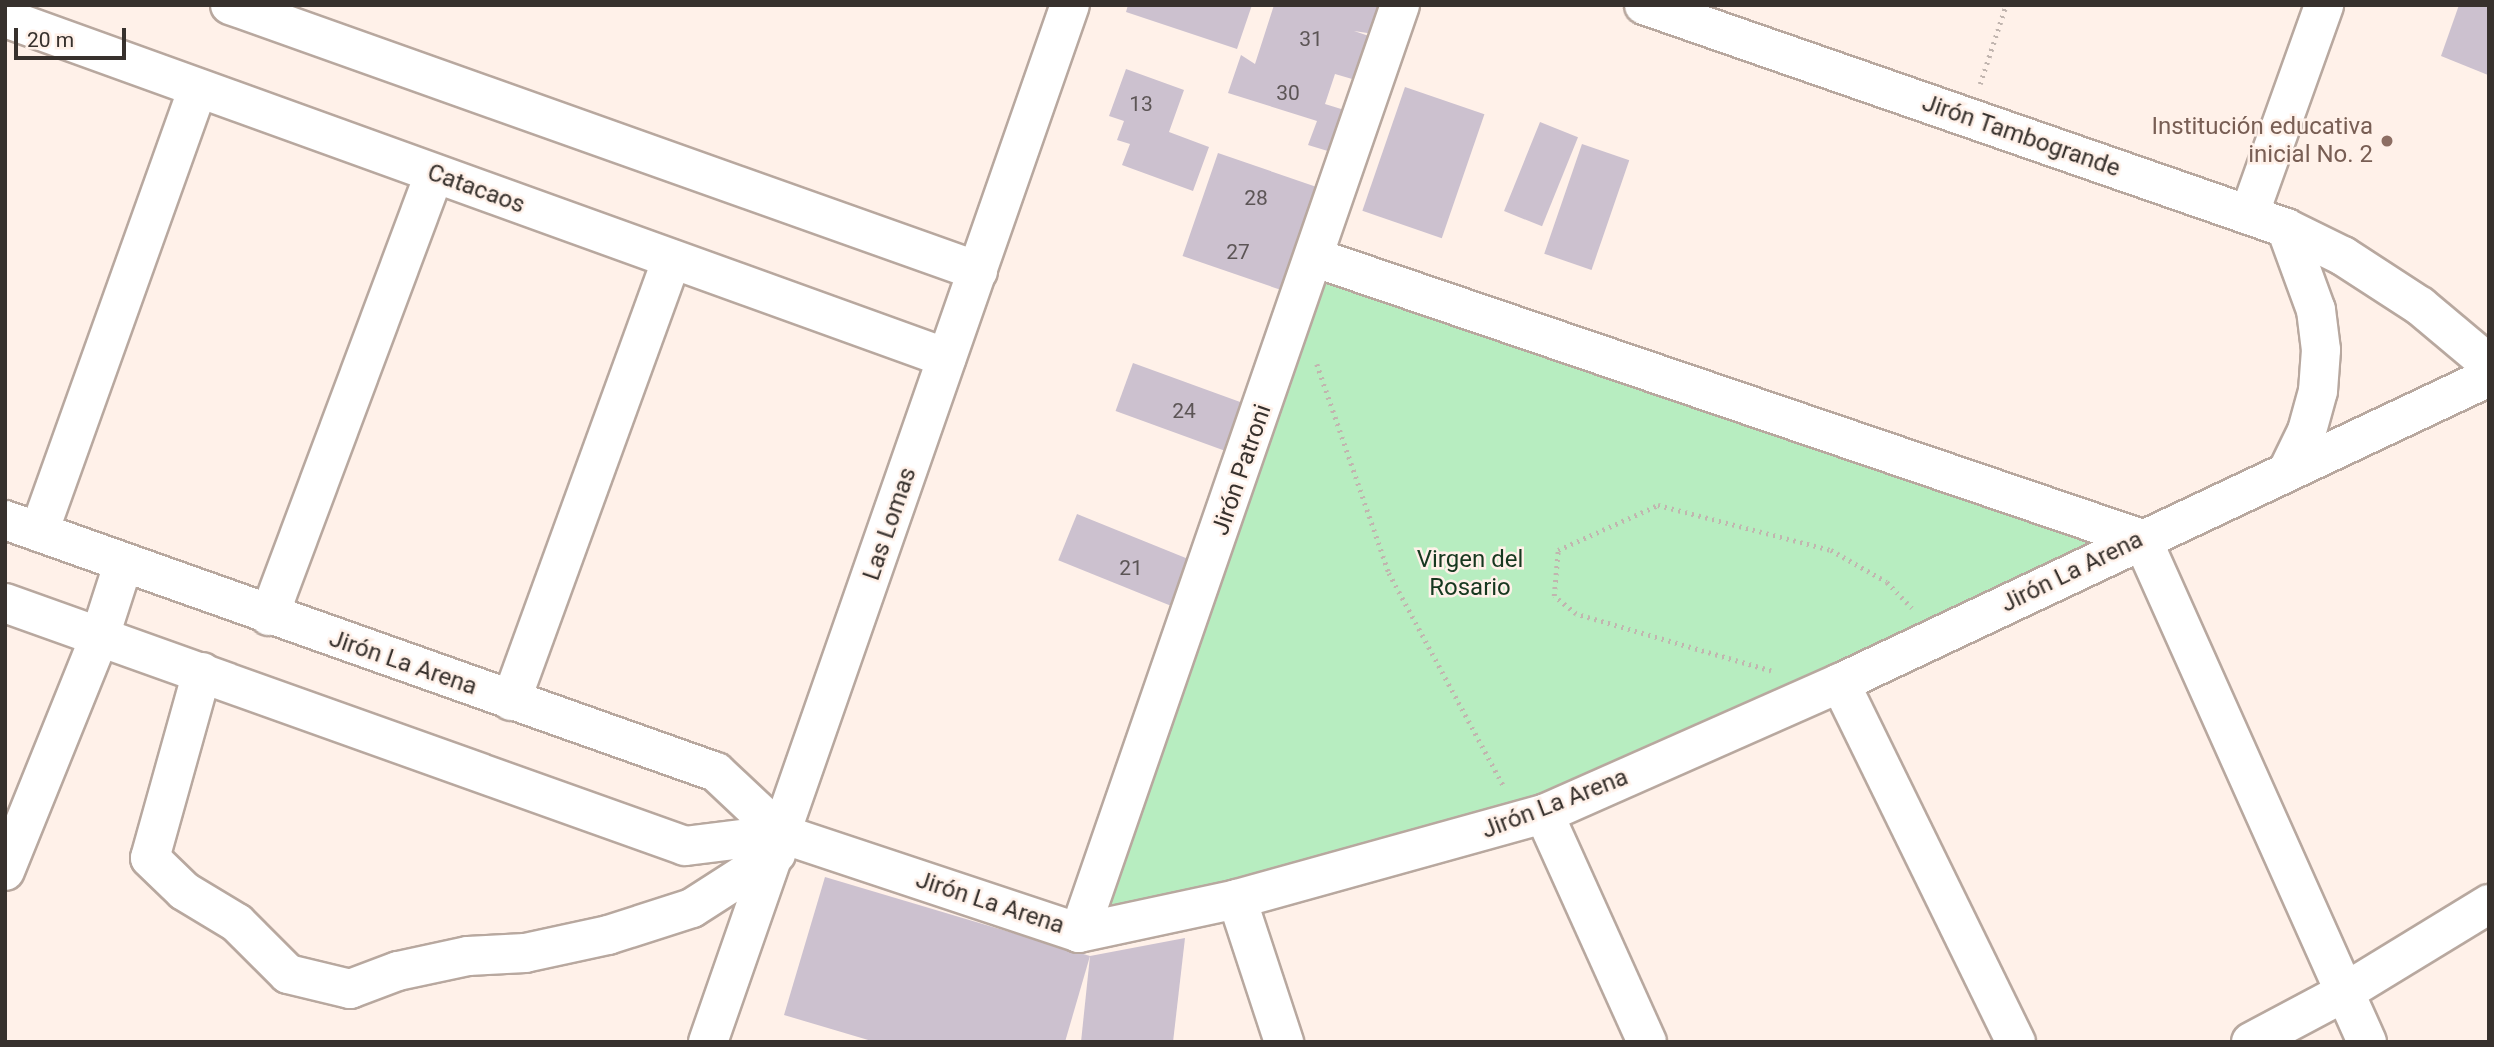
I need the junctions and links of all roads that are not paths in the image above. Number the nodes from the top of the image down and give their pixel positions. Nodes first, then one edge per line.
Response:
1 (230, 5) edge
2 (1070, 5) edge
3 (1400, 5) edge
4 (1644, 5) edge
5 (2324, 5) edge
6 (1685, 12) edge
7 (5, 18) edge
8 (198, 89) junction
9 (434, 174) junction
10 (2249, 215) junction
11 (2286, 228) junction
12 (1316, 258) junction
13 (672, 259) junction
14 (978, 271) junction
15 (947, 359) junction
16 (2489, 364) edge
17 (2489, 377) edge
18 (2289, 468) junction
19 (22, 526) edge
20 (2142, 539) junction
21 (123, 565) junction
22 (5, 603) edge
23 (269, 616) junction
24 (100, 636) junction
25 (202, 672) junction
26 (1840, 683) junction
27 (511, 701) junction
28 (1533, 818) junction
29 (779, 844) junction
30 (5, 871) edge
31 (1237, 899) junction
32 (2489, 904) edge
33 (1079, 933) junction
34 (2345, 992) junction
35 (709, 1042) edge
36 (1284, 1042) edge
37 (1647, 1042) edge
38 (2016, 1042) edge
39 (2251, 1042) edge
40 (2367, 1042) edge

1 - 14 street
2 - 14 street, Las Lomas
3 - 12 street, Jirón Patroni
4 - 6 street, Jirón Tambogrande
5 - 10 street
6 - 10 street, Jirón Tambogrande
7 - 8 street, Catacaos
8 - 9 street, Catacaos
8 - 19 street
9 - 13 street, Catacaos
9 - 23 street
10 - 11 street, Jirón Tambogrande
11 - 16 street, Jirón Tambogrande
11 - 18 street
12 - 20 street
12 - 33 street, Jirón Patroni
13 - 15 street, Catacaos
13 - 27 street
14 - 15 street, Las Lomas
15 - 29 street, Las Lomas
17 - 18 street, Jirón La Arena
18 - 20 street, Jirón La Arena
19 - 21 street, Jirón La Arena
20 - 26 street, Jirón La Arena
20 - 34 street
21 - 23 street, Jirón La Arena
21 - 24 street
22 - 24 street, Jirón La Arena
23 - 27 street, Jirón La Arena
24 - 25 street, Jirón La Arena
24 - 30 street
25 - 29 street, Jirón La Arena
25 - 29 street
26 - 28 street, Jirón La Arena
26 - 38 street
27 - 29 street, Jirón La Arena
28 - 31 street, Jirón La Arena
28 - 37 street
29 - 33 street, Jirón La Arena
29 - 35 street, Las Lomas
31 - 33 street, Jirón La Arena
31 - 36 street
32 - 34 street
34 - 39 street
34 - 40 street

